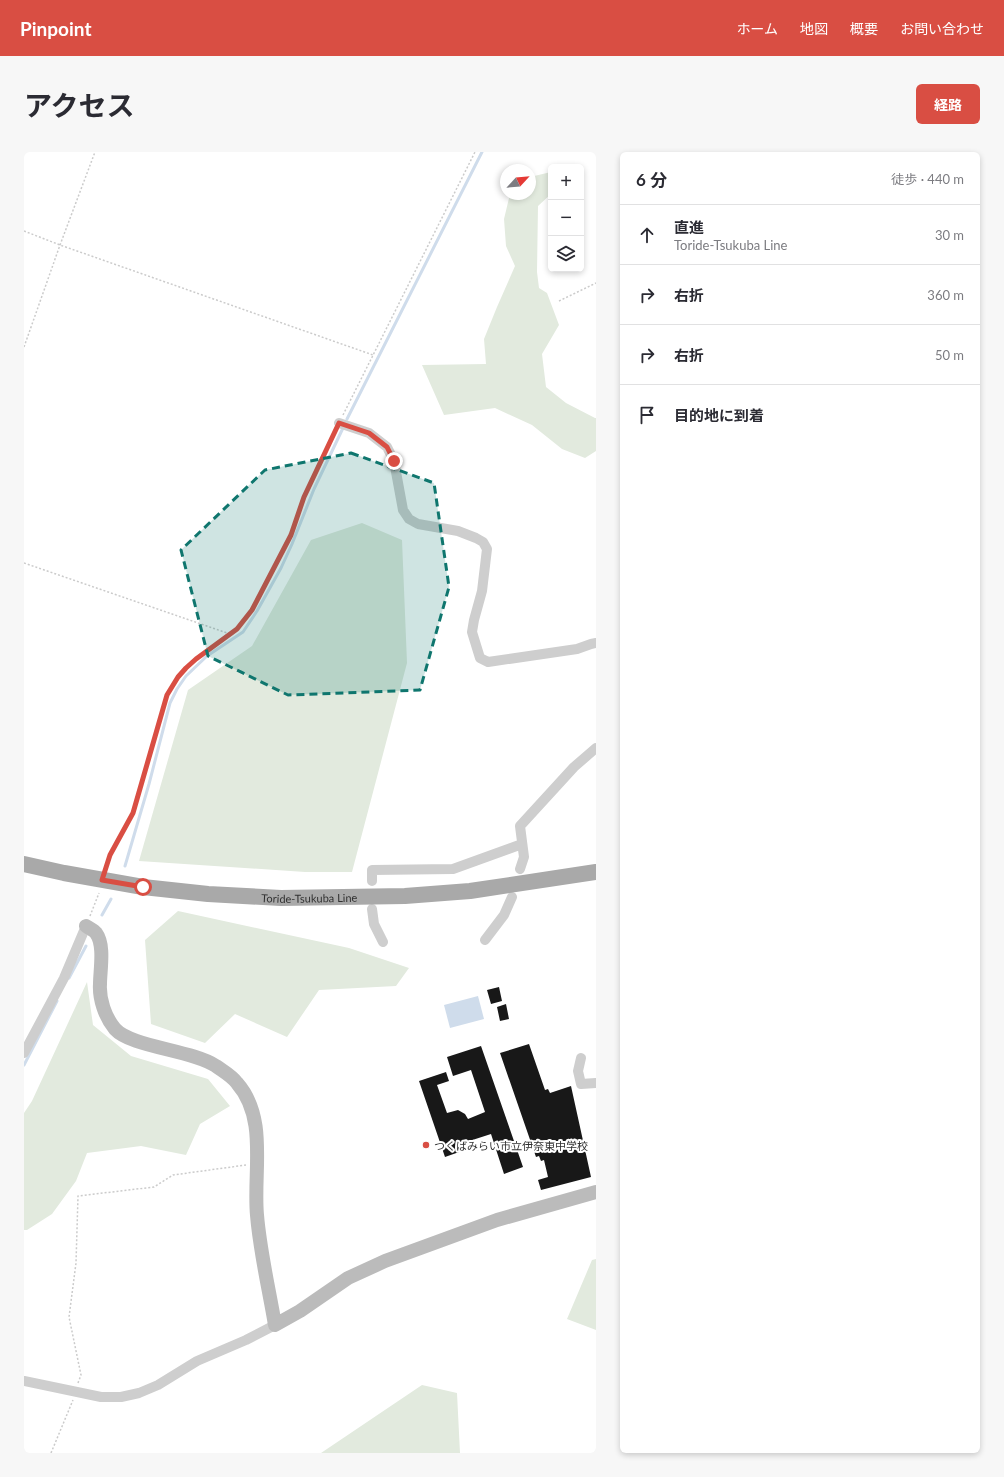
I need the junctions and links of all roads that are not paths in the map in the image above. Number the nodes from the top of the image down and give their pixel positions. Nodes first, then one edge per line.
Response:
1 (339, 423) road end
2 (596, 643) edge
3 (596, 748) edge
4 (522, 844) junction
5 (24, 864) edge
6 (520, 869) dead end
7 (596, 872) edge
8 (372, 881) dead end
9 (512, 897) dead end
10 (372, 909) dead end
11 (86, 926) joint
12 (485, 940) dead end
13 (383, 942) dead end
14 (24, 1053) edge
15 (581, 1058) dead end
16 (596, 1083) edge
17 (596, 1192) edge
18 (275, 1325) junction
19 (24, 1381) edge

1 - 2 street
3 - 4 street
4 - 6 street
4 - 8 street
5 - 7 main road, Toride-Tsukuba Line
9 - 12 street
10 - 13 street
11 - 14 street
11 - 18 street
15 - 16 street
17 - 18 street
18 - 19 street

